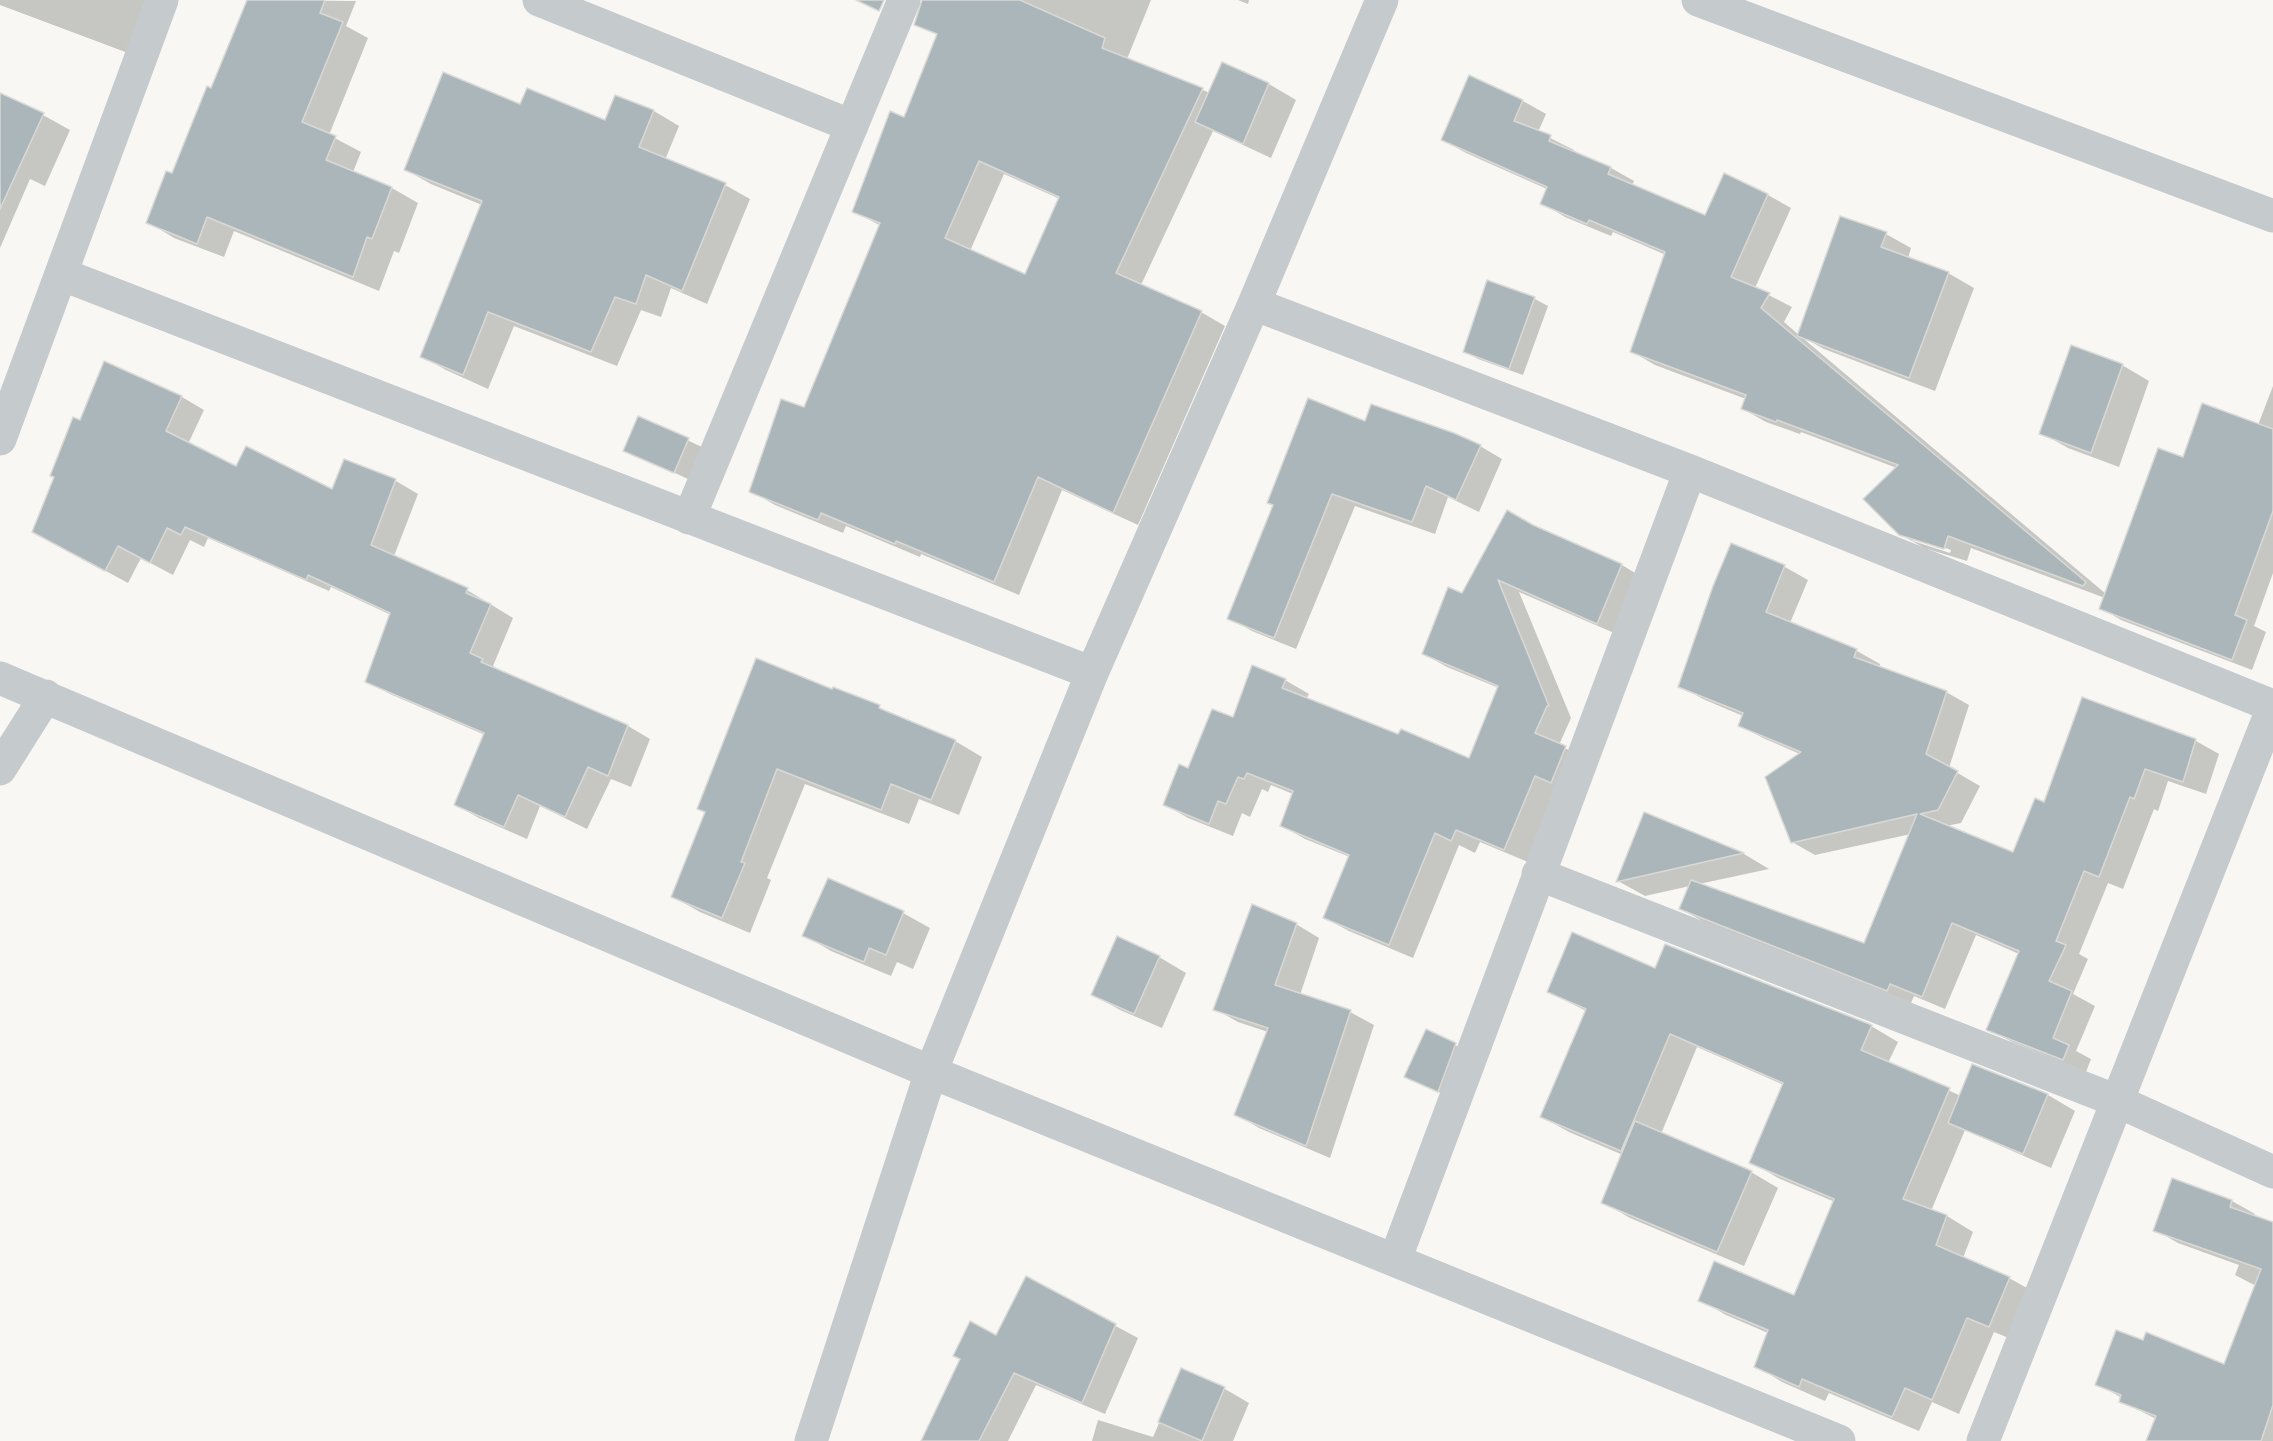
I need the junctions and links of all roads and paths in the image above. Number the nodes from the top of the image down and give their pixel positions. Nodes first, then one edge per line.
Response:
1 (162, 0) edge
2 (539, 0) edge
3 (904, 0) edge
4 (1382, 0) edge
5 (1698, 0) edge
6 (852, 126) junction
7 (2273, 216) edge
8 (61, 274) junction
9 (1254, 304) junction
10 (0, 439) edge
11 (1690, 471) junction
12 (689, 518) junction
13 (1092, 673) junction
14 (0, 678) edge
15 (46, 696) junction
16 (2273, 707) edge
17 (0, 769) edge
18 (1538, 874) junction
19 (931, 1072) junction
20 (2117, 1101) junction
21 (2273, 1172) edge
22 (1395, 1260) junction
23 (811, 1441) edge
24 (1839, 1441) edge
25 (1983, 1441) edge

1 - 8 street
2 - 6 street
3 - 6 street
4 - 9 street
5 - 7 street
6 - 12 street
8 - 10 street
8 - 12 street
9 - 11 street
9 - 13 street
11 - 16 street
11 - 18 street
12 - 13 street
13 - 19 street
14 - 15 street
15 - 17 street
15 - 19 street
16 - 20 street
18 - 20 street
18 - 22 street
19 - 22 street
19 - 23 street
20 - 21 street
20 - 25 street
22 - 24 street

